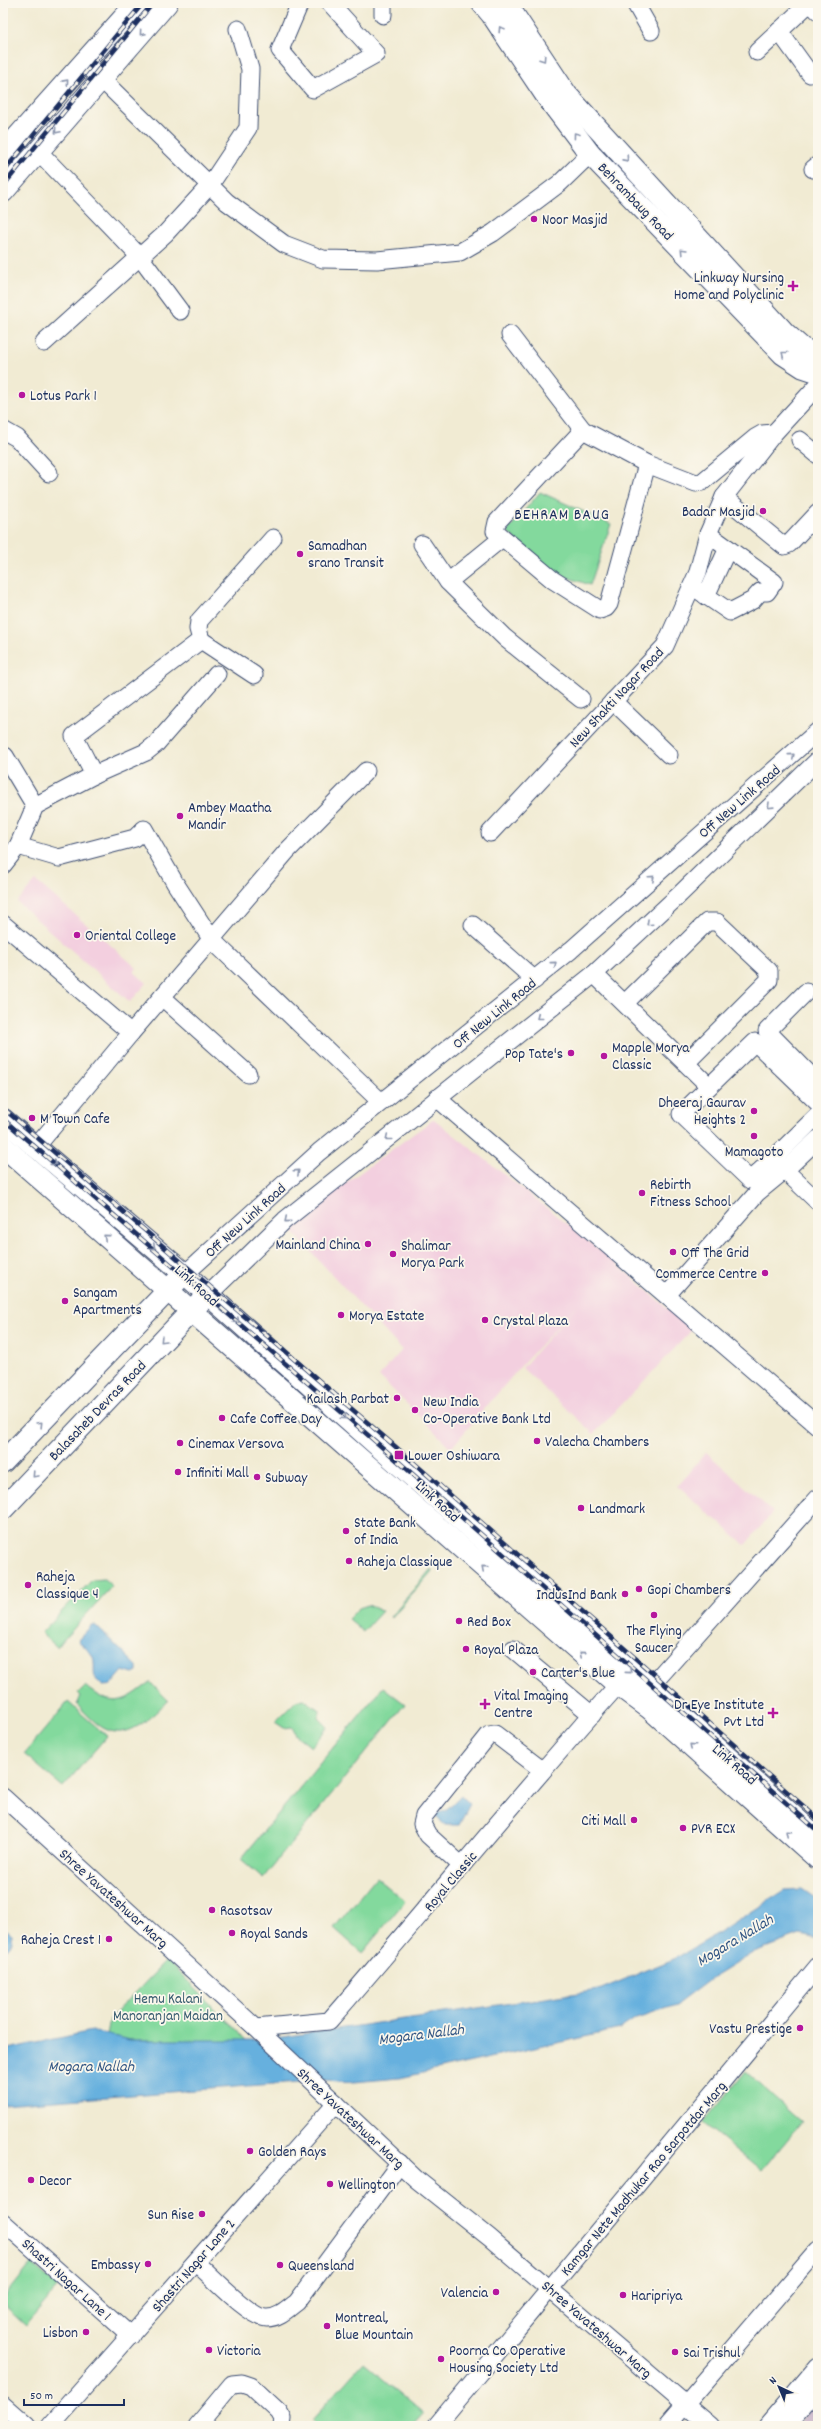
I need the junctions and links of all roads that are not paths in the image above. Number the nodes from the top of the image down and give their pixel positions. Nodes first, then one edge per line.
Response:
1 (137, 3) edge
2 (167, 3) edge
3 (300, 3) edge
4 (330, 3) edge
5 (482, 3) edge
6 (506, 3) edge
7 (635, 3) edge
8 (818, 11) edge
9 (238, 29) dead end
10 (779, 31) junction
11 (651, 32) dead end
12 (757, 52) dead end
13 (84, 62) junction
14 (815, 70) edge
15 (100, 80) junction
16 (39, 152) junction
17 (3, 153) edge
18 (590, 154) junction
19 (210, 185) junction
20 (3, 192) edge
21 (140, 257) junction
22 (180, 311) dead end
23 (510, 335) dead end
24 (44, 343) dead end
25 (818, 354) edge
26 (818, 372) edge
27 (818, 385) edge
28 (3, 430) edge
29 (583, 430) junction
30 (774, 433) junction
31 (800, 440) dead end
32 (818, 455) edge
33 (647, 464) junction
34 (48, 473) dead end
35 (724, 497) junction
36 (818, 513) edge
37 (708, 534) junction
38 (273, 538) dead end
39 (502, 538) junction
40 (422, 544) dead end
41 (728, 548) junction
42 (448, 582) junction
43 (692, 586) junction
44 (706, 596) junction
45 (201, 640) junction
46 (217, 674) dead end
47 (254, 675) dead end
48 (581, 699) dead end
49 (613, 701) junction
50 (818, 731) edge
51 (668, 755) dead end
52 (5, 756) dead end
53 (818, 760) edge
54 (366, 771) dead end
55 (94, 775) junction
56 (35, 806) junction
57 (490, 833) dead end
58 (18, 846) junction
59 (3, 866) edge
60 (3, 924) edge
61 (473, 925) dead end
62 (212, 940) junction
63 (594, 974) junction
64 (535, 980) junction
65 (806, 992) dead end
66 (162, 997) junction
67 (624, 1003) junction
68 (131, 1033) junction
69 (761, 1036) junction
70 (686, 1063) junction
71 (248, 1074) dead end
72 (818, 1084) edge
73 (709, 1086) junction
74 (437, 1098) junction
75 (381, 1102) junction
76 (818, 1104) edge
77 (818, 1115) edge
78 (3, 1119) edge
79 (818, 1139) edge
80 (3, 1146) edge
81 (36, 1147) junction
82 (779, 1165) junction
83 (818, 1202) edge
84 (185, 1274) junction
85 (167, 1290) junction
86 (208, 1295) junction
87 (667, 1295) junction
88 (190, 1312) junction
89 (818, 1426) edge
90 (3, 1462) edge
91 (818, 1498) edge
92 (3, 1509) edge
93 (513, 1649) dead end
94 (618, 1686) junction
95 (643, 1694) junction
96 (592, 1715) junction
97 (542, 1770) junction
98 (3, 1797) edge
99 (818, 1838) edge
100 (818, 1859) edge
101 (462, 1866) junction
102 (818, 1966) edge
103 (259, 2031) junction
104 (336, 2103) junction
105 (400, 2163) junction
106 (3, 2222) edge
107 (818, 2250) edge
108 (196, 2263) junction
109 (551, 2290) junction
110 (131, 2336) junction
111 (818, 2366) edge
112 (818, 2392) edge
113 (3, 2405) edge
114 (685, 2405) junction
115 (27, 2426) edge
116 (50, 2426) edge
117 (197, 2426) edge
118 (282, 2426) edge
119 (436, 2426) edge
120 (667, 2426) edge
121 (710, 2426) edge
122 (767, 2426) edge
123 (788, 2426) edge

1 - 13 main road
2 -> 15 main road
3 - 4 street
18 -> 5 main road, Behrambaug Road
6 -> 25 main road, Behrambaug Road
7 - 11 street
8 - 10 street
9 - 19 street
10 - 12 street
10 - 14 street
13 - 15 street
17 -> 13 main road
15 -> 16 main road
15 - 19 street
16 - 20 main road
16 - 21 street
18 - 19 street
26 -> 18 main road, Behrambaug Road
19 - 21 street
21 - 22 street
21 - 24 street
23 - 29 street
27 - 30 street, New Shakti Nagar Road
28 - 34 street
29 - 33 street
29 - 39 street
30 - 33 street
30 - 35 street, New Shakti Nagar Road
31 - 32 street
33 - 39 street
35 - 36 street
35 - 37 street, New Shakti Nagar Road
37 - 41 street
37 - 43 street, New Shakti Nagar Road
38 - 45 street
39 - 42 street
40 - 42 street
41 - 44 street
41 - 44 street
42 - 48 street
43 - 44 street
43 - 49 street, New Shakti Nagar Road
45 - 47 street
45 - 55 street
46 - 55 street
49 - 51 street
49 - 57 street, New Shakti Nagar Road
64 -> 50 street, Off New Link Road
52 - 56 street
53 -> 63 street, Off New Link Road
54 - 62 street
55 - 56 street
56 - 58 street
58 - 59 street
58 - 62 street
60 - 68 street
61 - 64 street
62 - 66 street
62 - 75 street
63 - 67 street
63 -> 74 street, Off New Link Road
64 - 75 street, Off New Link Road
65 - 69 street
66 - 68 street
66 - 71 street
67 - 70 street
67 - 70 street
68 - 81 street
69 - 72 street
69 - 73 street
69 - 76 street
70 - 73 street
73 - 82 street
74 -> 86 street, Off New Link Road
74 - 87 street
84 -> 75 street, Off New Link Road
77 - 82 street
78 - 81 main road, Link Road
79 - 82 street
85 -> 80 main road, Link Road
81 -> 84 main road, Link Road
82 - 83 street
82 - 87 street
84 - 85 main road, Off New Link Road
84 - 86 main road, Link Road
85 - 88 main road, Link Road
90 -> 85 main road
86 - 88 main road, Balasaheb Devras Road
86 -> 95 main road, Link Road
87 - 89 street
88 -> 92 main road, Balasaheb Devras Road
94 -> 88 main road, Link Road
91 - 95 street
93 - 96 street
94 - 95 main road, Link Road
94 - 96 street, Royal Classic
95 - 99 main road, Link Road
100 -> 95 main road, Link Road
96 - 97 street, Royal Classic
97 - 101 street, Royal Classic
97 - 101 street
98 - 103 street, Shree Yavateshwar Marg
101 - 103 street, Royal Classic
102 - 109 street, Kamgar Nete Madhukar Rao Sarpotdar Marg
103 - 104 street, Shree Yavateshwar Marg
104 - 105 street, Shree Yavateshwar Marg
104 - 108 street, Shastri Nagar Lane 2
105 - 108 street
105 - 109 street, Shree Yavateshwar Marg
106 - 110 street, Shastri Nagar Lane 1
107 - 114 street
108 - 110 street, Shastri Nagar Lane 2
109 - 114 street, Shree Yavateshwar Marg
109 - 119 street, Kamgar Nete Madhukar Rao Sarpotdar Marg
110 - 116 street, Shastri Nagar Lane 2
111 - 122 street
112 - 123 street
113 - 115 street
114 - 120 street
114 - 121 street, Shree Yavateshwar Marg
117 - 118 street

